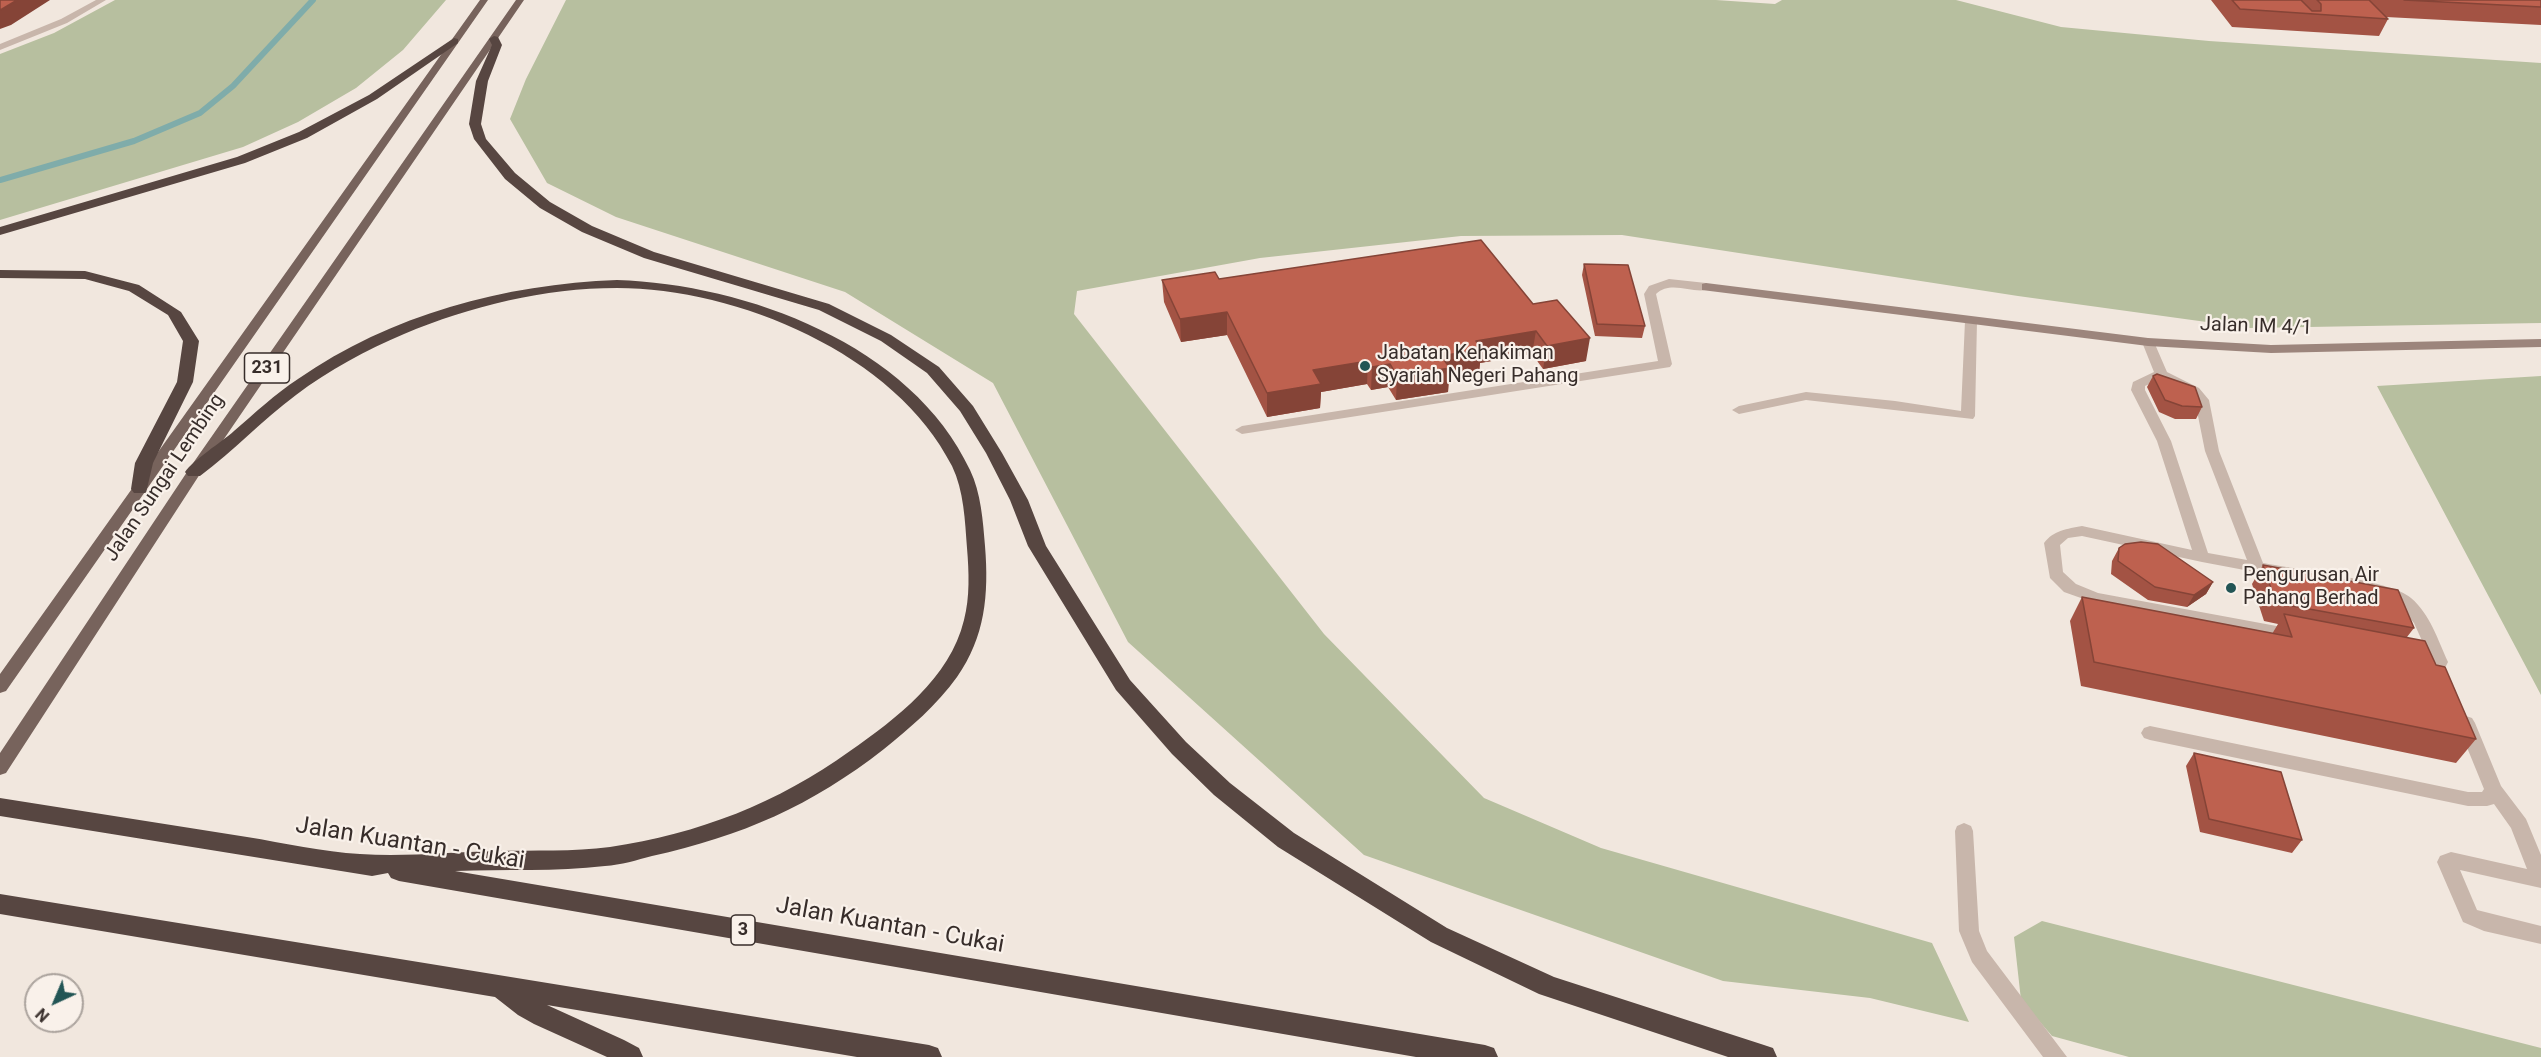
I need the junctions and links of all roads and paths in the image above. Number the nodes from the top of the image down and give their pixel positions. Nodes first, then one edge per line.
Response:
1 (81, 0) edge
2 (102, 0) edge
3 (484, 0) edge
4 (520, 0) edge
5 (0, 38) edge
6 (494, 39) junction
7 (454, 41) junction
8 (0, 47) edge
9 (0, 231) edge
10 (0, 274) edge
11 (1971, 321) junction
12 (2148, 342) junction
13 (2541, 343) edge
14 (2161, 374) junction
15 (1739, 410) dead end
16 (1242, 430) dead end
17 (194, 472) junction
18 (140, 489) junction
19 (2202, 557) junction
20 (2257, 567) junction
21 (2440, 662) junction
22 (2449, 683) edge
23 (0, 687) edge
24 (2458, 704) edge
25 (2150, 733) dead end
26 (0, 768) edge
27 (2493, 789) junction
28 (0, 807) edge
29 (1964, 831) dead end
30 (360, 864) junction
31 (2541, 880) edge
32 (0, 904) edge
33 (2541, 935) edge
34 (500, 985) junction
35 (630, 1057) edge
36 (929, 1057) edge
37 (1485, 1057) edge
38 (1764, 1057) edge
39 (2056, 1057) edge

1 - 5 street
2 - 8 street
3 - 7 main road, Jalan Sungai Lembing
4 - 6 main road, Jalan Sungai Lembing
6 - 17 main road, Jalan Sungai Lembing / 231
6 - 38 highway
7 - 9 highway
7 - 18 main road, Jalan Sungai Lembing / 231
10 - 18 highway
11 - 12 street, Jalan IM 4/1
11 - 15 street
11 - 16 street, Jalan IM 4/1
12 - 13 street, Jalan IM 4/1
12 - 14 street
14 - 19 street
14 - 20 street
17 - 26 main road, Jalan Sungai Lembing / 231
17 - 30 highway
18 - 23 main road, Jalan Sungai Lembing / 231
19 - 20 street
19 - 21 street
20 - 21 street
21 - 22 street
24 - 27 street
25 - 27 street
27 - 31 street
28 - 30 highway, Jalan Kuantan - Cukai / 3
29 - 39 street
30 - 37 highway, Jalan Kuantan - Cukai / 3
31 - 33 street
32 - 34 highway
34 - 35 highway
34 - 36 highway

